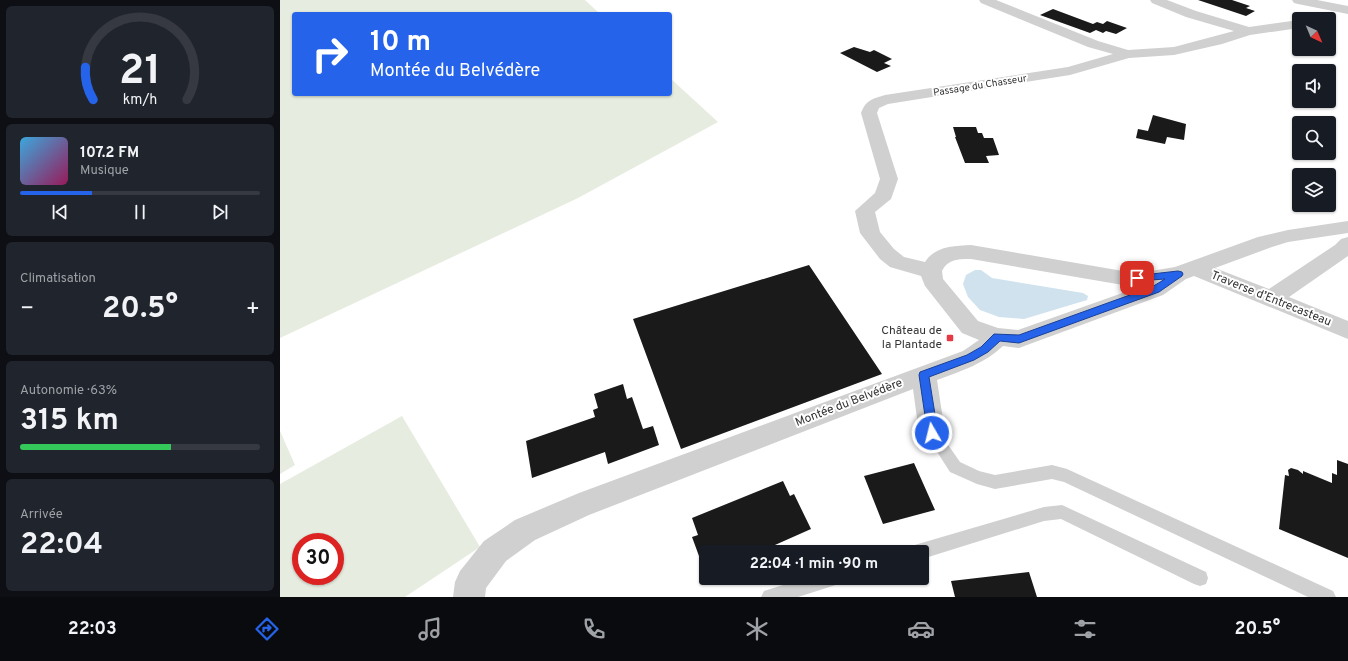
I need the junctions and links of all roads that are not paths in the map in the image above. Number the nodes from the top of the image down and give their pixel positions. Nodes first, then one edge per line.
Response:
1 (985, 0) edge
2 (1156, 0) edge
3 (1298, 0) edge
4 (1346, 18) edge
5 (1292, 25) edge
6 (1248, 32) junction
7 (1128, 54) junction
8 (1348, 227) edge
9 (1348, 244) edge
10 (931, 271) junction
11 (1187, 271) junction
12 (1271, 298) junction
13 (1348, 330) edge
14 (998, 337) junction
15 (924, 375) junction
16 (932, 433) joint
17 (929, 549) edge
18 (1200, 578) dead end
19 (810, 585) edge
20 (469, 597) edge
21 (770, 597) edge
22 (1327, 597) edge

1 - 7 street
2 - 6 street
3 - 4 street
5 - 6 street, Passage du Chasseur
6 - 7 street, Passage du Chasseur
7 - 10 street, Passage du Chasseur
8 - 11 street
9 - 12 street
10 - 11 street
10 - 14 street
11 - 12 street, Traverse d’Entrecasteau
11 - 14 street
12 - 13 street, Traverse d’Entrecasteau
14 - 15 street, Montée du Belvédère
15 - 16 street
15 - 20 street, Montée du Belvédère
16 - 22 lane
17 - 18 lane
19 - 21 lane

